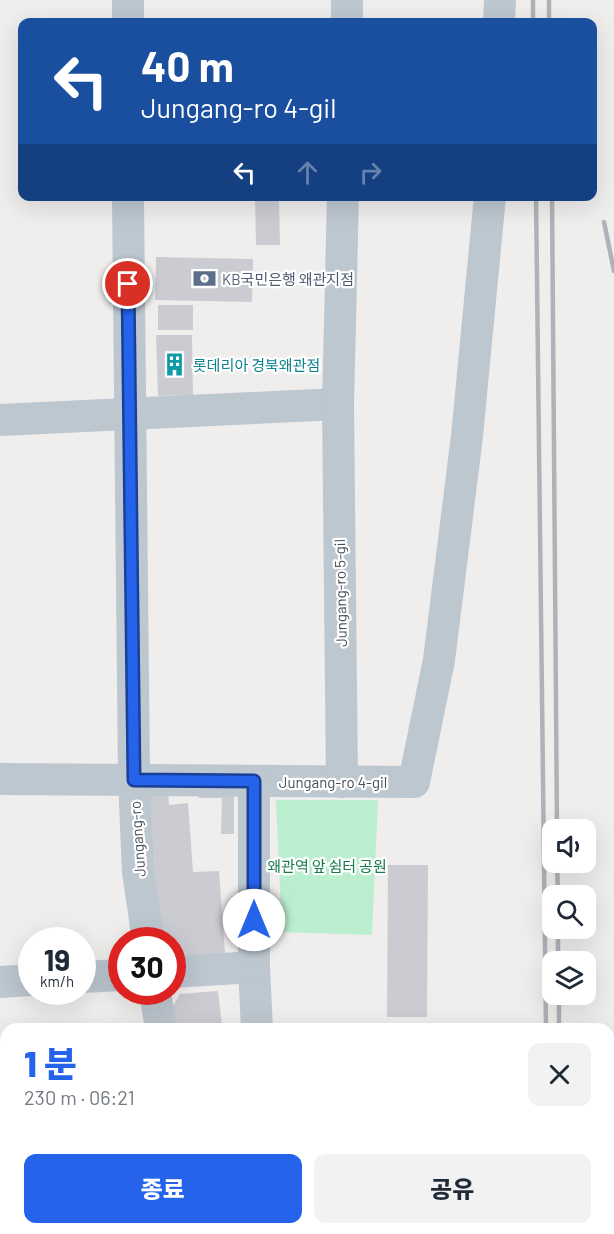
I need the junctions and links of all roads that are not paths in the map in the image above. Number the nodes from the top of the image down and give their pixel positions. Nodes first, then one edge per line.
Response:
1 (128, 0) edge
2 (346, 0) edge
3 (500, 0) edge
4 (128, 18) edge
5 (347, 18) edge
6 (499, 18) edge
7 (128, 201) edge
8 (344, 201) edge
9 (490, 201) edge
10 (338, 404) junction
11 (129, 416) junction
12 (0, 420) edge
13 (0, 779) edge
14 (134, 780) junction
15 (254, 781) junction
16 (342, 782) junction
17 (146, 927) edge
18 (254, 967) junction
19 (186, 971) edge
20 (18, 981) edge
21 (0, 982) edge
22 (157, 1005) edge
23 (160, 1023) edge
24 (257, 1023) edge

1 - 4 street
2 - 5 street
3 - 6 street
7 - 11 street, Jungang-ro
8 - 10 street, Jungang-ro 5-gil
9 - 16 street, Jungang-ro 4-gil
10 - 11 street
10 - 16 street, Jungang-ro 5-gil
11 - 12 street
11 - 14 street, Jungang-ro
13 - 14 street, Jungang-ro 4-gil
14 - 15 street, Jungang-ro 4-gil
14 - 17 street, Jungang-ro
15 - 16 street, Jungang-ro 4-gil
15 - 18 street
18 - 19 street
18 - 24 street
20 - 21 street
22 - 23 street

